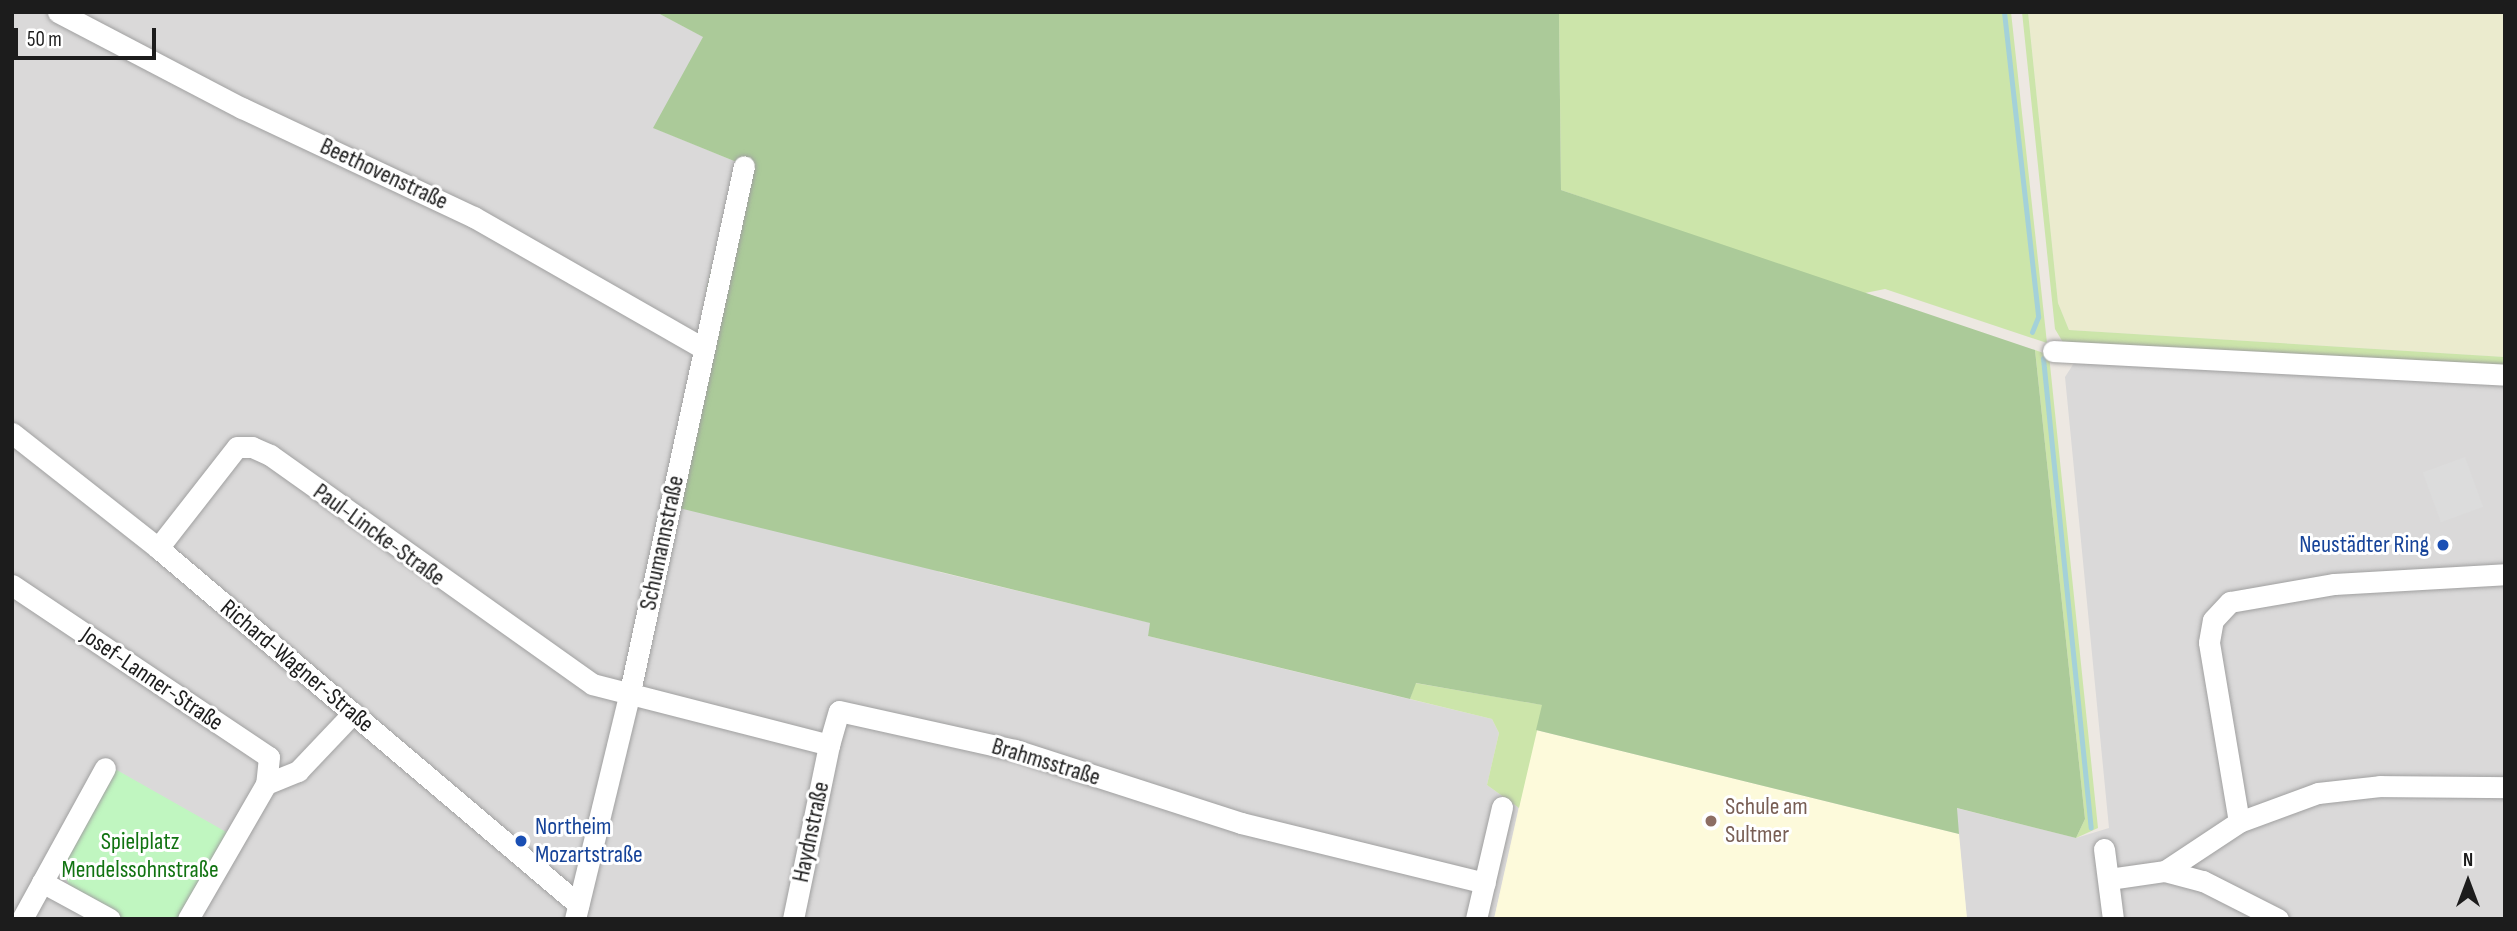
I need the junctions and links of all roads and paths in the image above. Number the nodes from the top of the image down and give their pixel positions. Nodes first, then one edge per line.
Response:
1 (58, 12) edge
2 (744, 166) dead end
3 (703, 348) junction
4 (2053, 351) dead end
5 (2505, 374) edge
6 (12, 433) edge
7 (158, 548) junction
8 (2505, 574) edge
9 (12, 585) edge
10 (629, 696) junction
11 (354, 713) junction
12 (829, 745) junction
13 (105, 768) dead end
14 (266, 784) junction
15 (2505, 787) edge
16 (1502, 807) dead end
17 (2239, 821) junction
18 (2104, 849) dead end
19 (2165, 871) junction
20 (2109, 879) junction
21 (42, 882) junction
22 (1485, 883) junction
23 (576, 911) edge
24 (22, 919) edge
25 (110, 919) edge
26 (188, 919) edge
27 (793, 919) edge
28 (1476, 919) edge
29 (2113, 919) edge
30 (2278, 919) edge

1 - 3 street, Beethovenstraße
2 - 3 street, Schumannstraße
3 - 10 street, Schumannstraße
4 - 5 street
6 - 7 street, Richard-Wagner-Straße
7 - 10 street, Paul-Lincke-Straße
7 - 11 street, Richard-Wagner-Straße
8 - 17 street
9 - 14 street, Josef-Lanner-Straße
10 - 12 street
10 - 23 street, Schumannstraße
11 - 14 street
11 - 23 street, Richard-Wagner-Straße
12 - 22 street, Brahmsstraße
12 - 27 street, Haydnstraße
13 - 21 street
14 - 26 street
15 - 17 street
16 - 22 street
17 - 19 street
18 - 20 street
19 - 20 street
19 - 30 street
20 - 29 street
21 - 24 street
21 - 25 street
22 - 28 street

